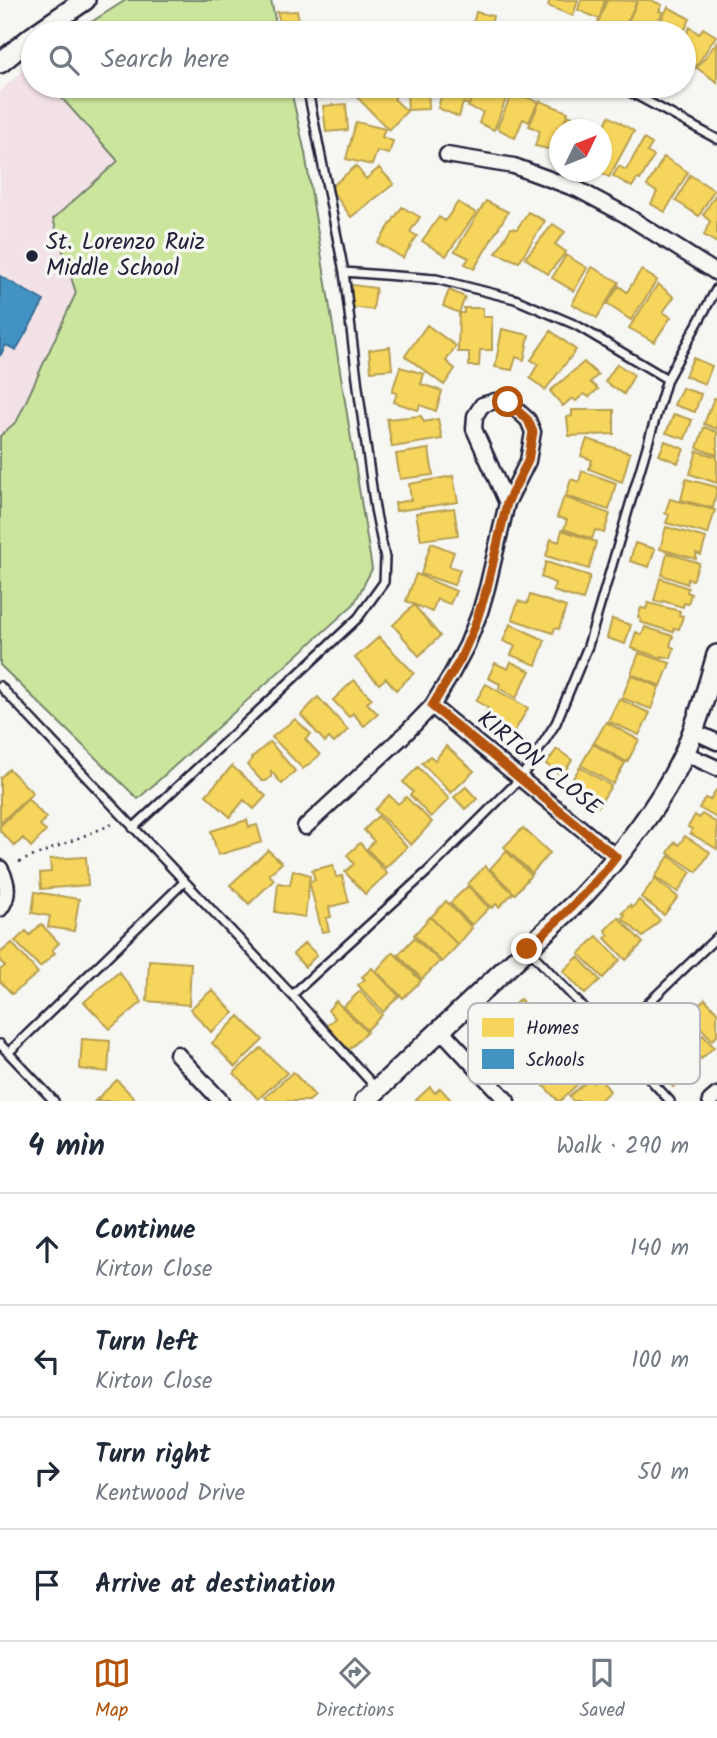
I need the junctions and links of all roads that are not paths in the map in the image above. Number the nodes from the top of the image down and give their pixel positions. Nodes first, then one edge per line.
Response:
1 (85, 0) edge
2 (55, 21) edge
3 (21, 46) edge
4 (0, 63) edge
5 (309, 98) edge
6 (642, 98) edge
7 (717, 139) edge
8 (447, 155) dead end
9 (344, 272) junction
10 (717, 273) edge
11 (717, 288) edge
12 (667, 379) junction
13 (507, 503) junction
14 (717, 655) edge
15 (0, 686) edge
16 (432, 706) junction
17 (693, 731) junction
18 (717, 742) edge
19 (684, 753) junction
20 (717, 768) edge
21 (522, 778) junction
22 (305, 827) dead end
23 (133, 828) junction
24 (616, 857) junction
25 (0, 868) edge
26 (184, 882) junction
27 (0, 909) edge
28 (717, 937) edge
29 (527, 949) junction
30 (292, 995) junction
31 (468, 1003) edge
32 (468, 1003) edge
33 (579, 1003) edge
34 (648, 1003) edge
35 (440, 1029) junction
36 (0, 1044) edge
37 (8, 1053) junction
38 (177, 1054) dead end
39 (468, 1059) edge
40 (491, 1084) edge
41 (654, 1084) edge
42 (717, 1094) edge
43 (371, 1095) edge
44 (54, 1101) edge
45 (221, 1101) edge
46 (507, 1101) edge
47 (670, 1101) edge
48 (710, 1101) edge

1 - 2 street
3 - 4 street
5 - 9 lane
6 - 7 lane
8 - 10 street
9 - 12 lane
9 - 23 lane
11 - 12 lane
12 - 21 lane
13 - 13 street
13 - 16 street
14 - 17 street
15 - 23 lane
16 - 21 street, KIRTON CLOSE
16 - 22 street
17 - 18 street
17 - 19 street
19 - 20 street
19 - 24 street
21 - 24 street, KIRTON CLOSE
21 - 30 lane
23 - 26 lane
24 - 29 street
25 - 27 street
26 - 30 lane
26 - 37 lane
28 - 34 lane
29 - 31 street
29 - 33 lane
30 - 43 lane
32 - 35 street
35 - 39 street
35 - 43 street
36 - 37 lane
37 - 44 lane
38 - 45 street
40 - 46 street
41 - 47 lane
42 - 48 street

